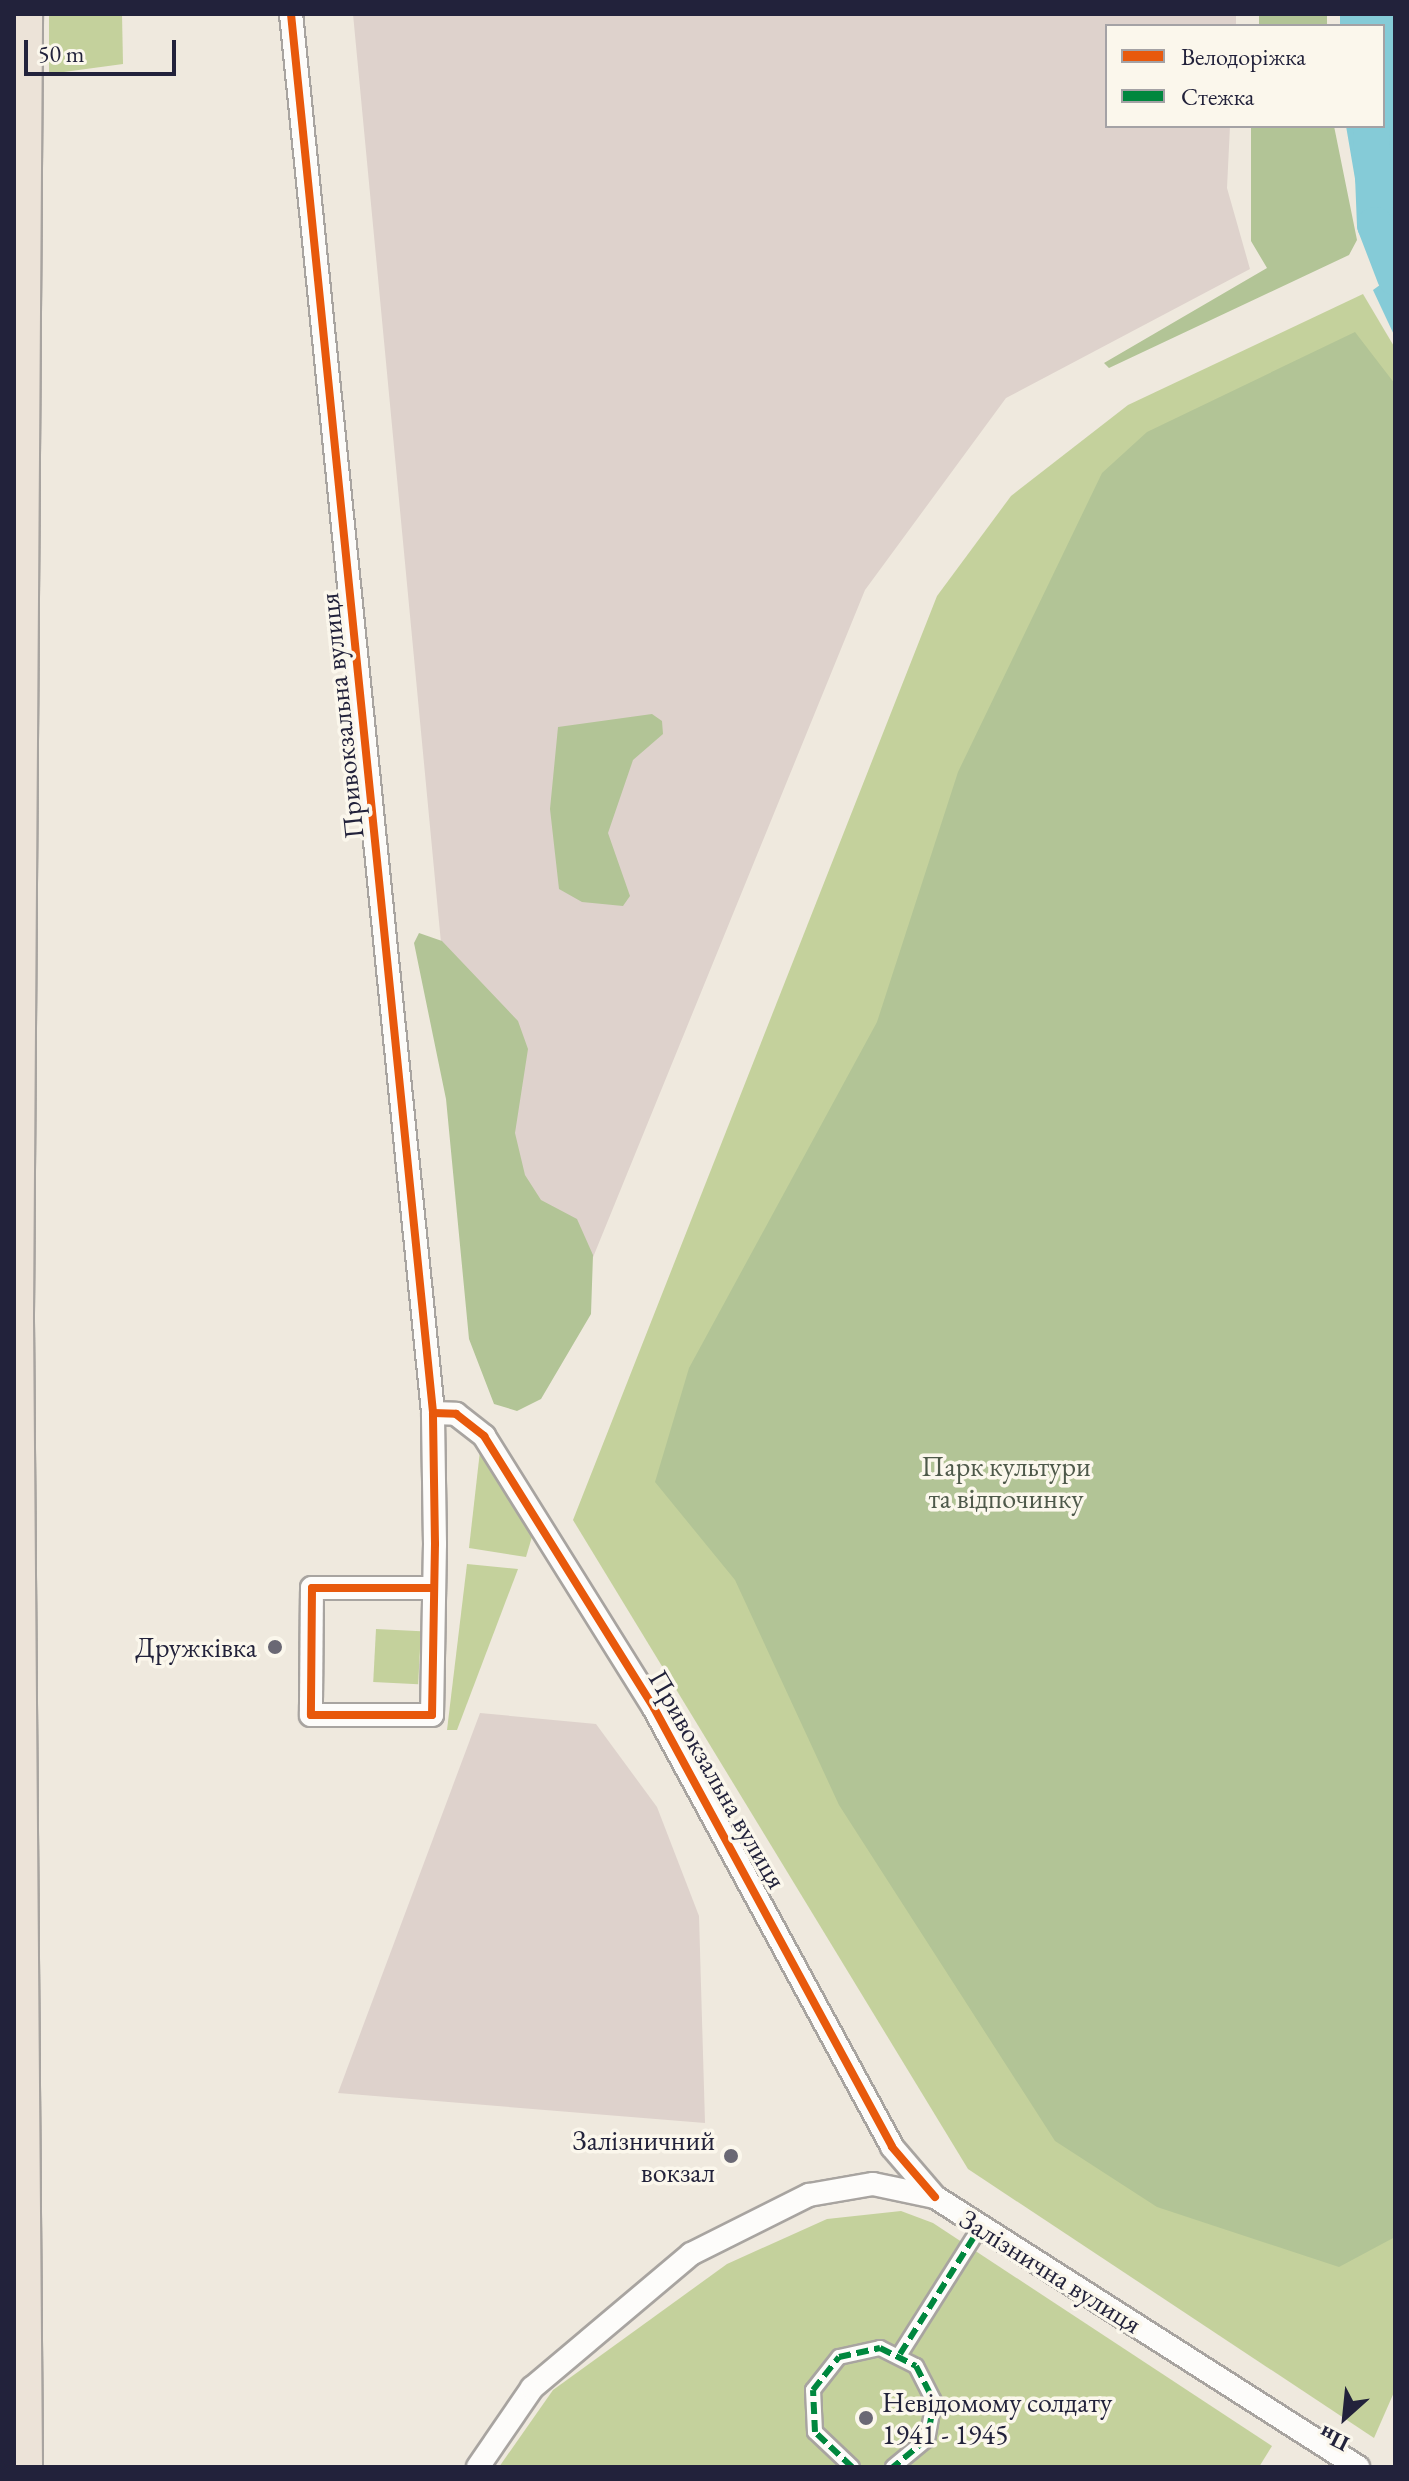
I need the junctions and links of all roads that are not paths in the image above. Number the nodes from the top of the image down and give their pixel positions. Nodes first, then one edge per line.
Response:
1 (28, 14) edge
2 (291, 14) edge
3 (433, 1413) junction
4 (434, 1588) junction
5 (935, 2197) junction
6 (981, 2226) junction
7 (900, 2354) junction
8 (28, 2467) edge
9 (478, 2467) edge
10 (852, 2467) edge
11 (893, 2467) edge
12 (1358, 2467) edge

1 - 8 main road
2 - 3 street, Привокзальна вулиця
3 - 4 street, Привокзальна вулиця
3 - 5 street, Привокзальна вулиця
4 - 4 street, Привокзальна вулиця
5 - 6 street, Залізнична вулиця
5 - 9 street, Залізнична вулиця
6 - 7 street
6 - 12 street, Залізнична вулиця
7 - 10 street
7 - 11 street

